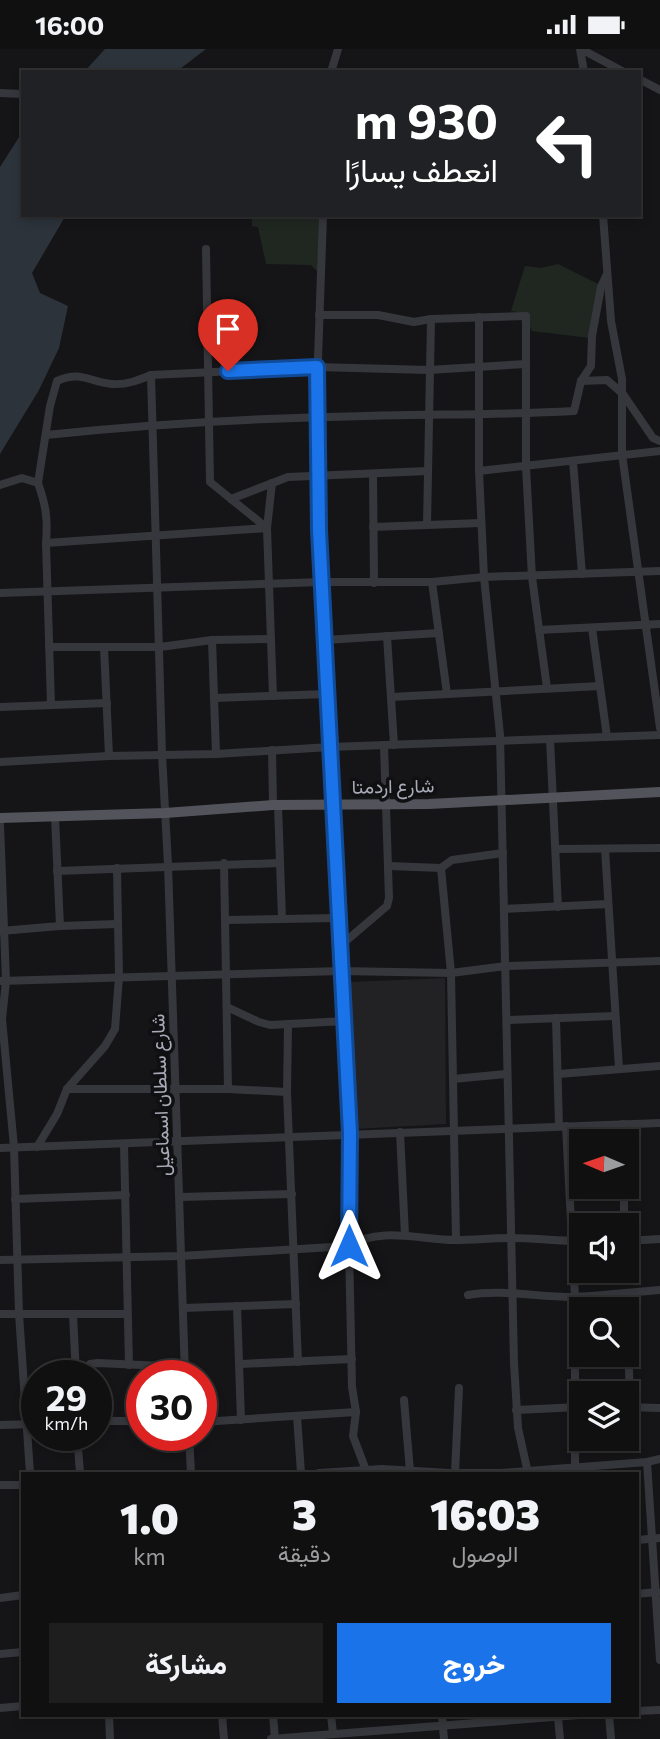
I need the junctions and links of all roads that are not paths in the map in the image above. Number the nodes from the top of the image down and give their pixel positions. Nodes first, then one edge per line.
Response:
1 (338, 49) edge
2 (580, 49) edge
3 (332, 70) edge
4 (584, 70) edge
5 (620, 70) edge
6 (641, 80) edge
7 (660, 90) edge
8 (0, 93) edge
9 (21, 94) edge
10 (323, 217) edge
11 (603, 217) edge
12 (206, 249) dead end
13 (607, 274) junction
14 (319, 315) junction
15 (479, 317) junction
16 (431, 319) junction
17 (526, 364) junction
18 (317, 367) junction
19 (478, 367) junction
20 (429, 370) junction
21 (207, 372) junction
22 (151, 375) junction
23 (581, 381) junction
24 (622, 394) junction
25 (526, 414) junction
26 (428, 415) junction
27 (478, 416) junction
28 (316, 417) junction
29 (208, 422) junction
30 (151, 424) junction
31 (46, 435) junction
32 (660, 441) edge
33 (660, 451) edge
34 (622, 454) junction
35 (573, 461) junction
36 (526, 467) junction
37 (429, 471) junction
38 (479, 471) junction
39 (373, 474) junction
40 (318, 476) junction
41 (38, 483) junction
42 (272, 483) junction
43 (0, 485) edge
44 (231, 499) junction
45 (481, 523) junction
46 (427, 525) junction
47 (373, 527) junction
48 (267, 528) junction
49 (157, 535) junction
50 (46, 543) junction
51 (660, 571) edge
52 (639, 572) junction
53 (582, 574) junction
54 (484, 577) junction
55 (532, 577) junction
56 (322, 582) junction
57 (432, 582) junction
58 (374, 583) junction
59 (268, 584) junction
60 (158, 588) junction
61 (47, 591) junction
62 (0, 593) edge
63 (660, 624) edge
64 (647, 625) junction
65 (592, 628) junction
66 (539, 629) junction
67 (439, 633) junction
68 (387, 636) junction
69 (271, 639) junction
70 (212, 640) junction
71 (325, 640) junction
72 (49, 647) junction
73 (104, 647) junction
74 (160, 647) junction
75 (600, 686) junction
76 (547, 688) junction
77 (496, 691) junction
78 (328, 694) junction
79 (447, 694) junction
80 (273, 696) junction
81 (391, 697) junction
82 (214, 698) junction
83 (107, 703) junction
84 (51, 705) junction
85 (0, 707) edge
86 (660, 728) edge
87 (660, 735) edge
88 (607, 737) junction
89 (550, 739) junction
90 (500, 741) junction
91 (389, 745) junction
92 (330, 747) junction
93 (272, 750) junction
94 (162, 754) junction
95 (216, 754) junction
96 (109, 756) junction
97 (0, 762) edge
98 (660, 792) edge
99 (554, 796) junction
100 (501, 801) junction
101 (333, 804) junction
102 (387, 804) junction
103 (275, 805) junction
104 (164, 813) junction
105 (55, 817) junction
106 (0, 818) edge
107 (0, 825) edge
108 (660, 848) edge
109 (556, 849) junction
110 (605, 849) junction
111 (503, 853) junction
112 (224, 863) junction
113 (280, 863) junction
114 (168, 865) junction
115 (389, 866) junction
116 (117, 868) junction
117 (441, 869) junction
118 (57, 870) junction
119 (608, 904) junction
120 (558, 907) junction
121 (504, 909) junction
122 (338, 918) junction
123 (282, 919) junction
124 (225, 920) junction
125 (117, 924) junction
126 (60, 926) junction
127 (2, 931) edge
128 (340, 946) junction
129 (660, 961) edge
130 (612, 962) junction
131 (506, 966) junction
132 (341, 971) junction
133 (451, 973) junction
134 (226, 975) junction
135 (171, 976) junction
136 (119, 977) junction
137 (3, 981) edge
138 (227, 1007) junction
139 (615, 1016) junction
140 (556, 1018) junction
141 (507, 1020) junction
142 (345, 1021) junction
143 (288, 1025) junction
144 (660, 1066) edge
145 (619, 1069) junction
146 (506, 1074) junction
147 (558, 1074) junction
148 (453, 1079) junction
149 (67, 1089) junction
150 (228, 1089) junction
151 (176, 1090) junction
152 (4, 1093) edge
153 (287, 1093) junction
154 (660, 1122) edge
155 (623, 1124) junction
156 (563, 1126) junction
157 (509, 1128) junction
158 (623, 1129) edge
159 (454, 1131) junction
160 (400, 1132) junction
161 (350, 1133) junction
162 (289, 1136) junction
163 (178, 1142) junction
164 (124, 1144) junction
165 (14, 1147) junction
166 (37, 1147) junction
167 (0, 1148) edge
168 (292, 1194) junction
169 (126, 1195) junction
170 (180, 1197) junction
171 (15, 1199) junction
172 (574, 1213) edge
173 (405, 1234) junction
174 (511, 1238) junction
175 (660, 1239) edge
176 (456, 1240) junction
177 (639, 1240) edge
178 (569, 1241) edge
179 (349, 1246) junction
180 (294, 1249) junction
181 (181, 1256) junction
182 (126, 1258) junction
183 (17, 1259) junction
184 (0, 1260) edge
185 (576, 1283) edge
186 (660, 1290) edge
187 (627, 1293) junction
188 (468, 1295) dead end
189 (511, 1295) junction
190 (575, 1297) junction
191 (296, 1304) junction
192 (237, 1306) junction
193 (183, 1308) junction
194 (0, 1314) edge
195 (19, 1314) junction
196 (127, 1314) junction
197 (73, 1315) junction
198 (352, 1359) junction
199 (22, 1360) edge
200 (76, 1360) edge
201 (130, 1360) edge
202 (185, 1360) edge
203 (298, 1361) junction
204 (240, 1364) junction
205 (629, 1381) edge
206 (459, 1388) dead end
207 (404, 1400) dead end
208 (569, 1407) edge
209 (639, 1407) edge
210 (660, 1408) edge
211 (516, 1410) junction
212 (356, 1412) junction
213 (297, 1416) junction
214 (241, 1420) junction
215 (217, 1421) edge
216 (21, 1425) edge
217 (0, 1426) edge
218 (28, 1451) edge
219 (79, 1451) edge
220 (190, 1451) edge
221 (576, 1451) edge
222 (660, 1459) edge
223 (647, 1462) junction
224 (575, 1467) junction
225 (590, 1470) edge
226 (367, 1471) edge
227 (30, 1472) edge
228 (80, 1472) edge
229 (191, 1472) edge
230 (301, 1472) edge
231 (343, 1472) edge
232 (414, 1472) edge
233 (457, 1472) edge
234 (527, 1472) edge
235 (0, 1485) edge
236 (21, 1485) edge
237 (656, 1539) edge
238 (657, 1593) edge
239 (639, 1594) edge
240 (21, 1595) edge
241 (0, 1598) edge
242 (660, 1650) edge
243 (21, 1652) edge
244 (0, 1654) edge
245 (660, 1660) edge
246 (21, 1706) edge
247 (0, 1708) edge
248 (660, 1710) edge
249 (639, 1711) edge
250 (109, 1717) edge
251 (222, 1717) edge
252 (273, 1717) edge
253 (331, 1717) edge
254 (442, 1717) edge
255 (558, 1717) joint
256 (609, 1717) edge
257 (497, 1718) edge
258 (443, 1725) junction
259 (333, 1734) junction
260 (391, 1734) edge
261 (110, 1739) edge
262 (225, 1739) edge
263 (274, 1739) edge
264 (444, 1739) edge
265 (559, 1739) edge
266 (611, 1739) edge

1 - 3 street
2 - 4 street
2 - 5 street
6 - 7 street
8 - 9 street
10 - 14 street
11 - 13 street
12 - 21 street
13 - 23 street
13 - 24 street
14 - 16 street
14 - 18 street
15 - 16 street
15 - 17 street
15 - 19 street
16 - 20 street
17 - 19 street
17 - 25 street
18 - 20 street
18 - 21 street
18 - 28 street
19 - 20 street
19 - 27 street
20 - 26 street
21 - 22 street
21 - 29 street
22 - 30 street, شارع سلطان اسماعيل
22 - 31 street
23 - 24 street
23 - 25 street
24 - 32 street
24 - 34 street
25 - 27 street
25 - 36 street
26 - 27 street
26 - 28 street
26 - 37 street
27 - 38 street
28 - 29 street
28 - 40 street
29 - 30 street
29 - 44 street
30 - 31 street
30 - 49 street, شارع سلطان اسماعيل
31 - 41 street
33 - 34 street
34 - 35 street
34 - 52 street
35 - 36 street
35 - 53 street
36 - 38 street
36 - 55 street
37 - 39 street
37 - 46 street
38 - 45 street
39 - 40 street
39 - 47 street
40 - 42 street
40 - 56 street
41 - 43 street
41 - 50 street
42 - 44 street
42 - 48 street
44 - 48 street
45 - 46 street
45 - 54 street
46 - 47 street
47 - 58 street
48 - 49 street
48 - 59 street
49 - 50 street
49 - 60 street, شارع سلطان اسماعيل
50 - 61 street
51 - 52 street
52 - 53 street
52 - 64 street
53 - 55 street
54 - 55 street
54 - 57 street
54 - 77 street
55 - 66 street
56 - 58 street
56 - 59 street
56 - 71 street
57 - 58 street
57 - 67 street
59 - 60 street
59 - 69 street
60 - 61 street
60 - 74 street, شارع سلطان اسماعيل
61 - 62 street
61 - 72 street
63 - 64 street
64 - 65 street
64 - 86 street
65 - 66 street
65 - 75 street
66 - 76 street
67 - 68 street
67 - 79 street
68 - 71 street
68 - 81 street
69 - 70 street
69 - 80 street
70 - 74 street
70 - 82 street
71 - 78 street
72 - 73 street
72 - 84 street
73 - 74 street
73 - 83 street
74 - 94 street, شارع سلطان اسماعيل
75 - 76 street
75 - 88 street
76 - 77 street
77 - 79 street
77 - 90 street
78 - 80 street
78 - 92 street
79 - 81 street
80 - 82 street
81 - 91 street
82 - 95 street
83 - 84 street
83 - 96 street
84 - 85 street
87 - 88 street
88 - 89 street
89 - 90 street
89 - 99 street
90 - 91 street
90 - 100 street
91 - 92 street
91 - 102 street
92 - 93 street
92 - 101 street
93 - 95 street
93 - 103 street
94 - 95 street
94 - 96 street
94 - 104 street, شارع سلطان اسماعيل
96 - 97 street
98 - 99 main road, شارع اردمتا
99 - 100 main road, شارع اردمتا
99 - 109 street
100 - 102 main road, شارع اردمتا
100 - 111 street
101 - 102 main road, شارع اردمتا
101 - 103 main road, شارع اردمتا
101 - 122 street
102 - 115 street
103 - 104 main road, شارع اردمتا
103 - 113 street
104 - 105 main road, شارع اردمتا
104 - 114 street, شارع سلطان اسماعيل
105 - 106 main road, شارع اردمتا
105 - 118 street
107 - 127 street
108 - 110 street
109 - 110 street
109 - 120 street
110 - 119 street
111 - 117 street
111 - 121 street
112 - 113 street
112 - 114 street
112 - 124 street
113 - 123 street
114 - 116 street
114 - 135 street, شارع سلطان اسماعيل
115 - 117 street
115 - 128 street
116 - 118 street
116 - 125 street
117 - 133 street
118 - 126 street
119 - 120 street
119 - 130 street
120 - 121 street
121 - 131 street
122 - 123 street
122 - 128 street
123 - 124 street
124 - 134 street
125 - 126 street
125 - 136 street
126 - 127 street
127 - 137 street
128 - 132 street
129 - 130 street
130 - 131 street
130 - 139 street
131 - 133 street
131 - 141 street
132 - 133 street
132 - 134 street
132 - 142 street
133 - 148 street
134 - 135 street
134 - 138 street
135 - 136 street
135 - 151 street, شارع سلطان اسماعيل
136 - 137 street
136 - 149 street
137 - 152 street
138 - 143 street
138 - 150 street
139 - 140 street
139 - 145 street
140 - 141 street
140 - 147 street
141 - 146 street
142 - 143 street
142 - 161 street
143 - 153 street
144 - 145 street
145 - 147 street
146 - 148 street
146 - 157 street
147 - 156 street
148 - 159 street
149 - 151 street
149 - 166 street
150 - 151 street
150 - 153 street
151 - 163 street, شارع سلطان اسماعيل
152 - 165 street
153 - 162 street
154 - 155 street
155 - 156 street
155 - 158 street
156 - 157 street
156 - 172 street
157 - 159 street
157 - 174 street
159 - 160 street
159 - 176 street
160 - 161 street
160 - 173 street
161 - 162 street
161 - 179 street
162 - 163 street
162 - 168 street
163 - 164 street
163 - 170 street, شارع سلطان اسماعيل
164 - 166 street
164 - 169 street
165 - 166 street
165 - 167 street
165 - 171 street
168 - 170 street
168 - 180 street
169 - 171 street
169 - 182 street
170 - 181 street, شارع سلطان اسماعيل
171 - 183 street
173 - 176 street
173 - 179 street
174 - 176 street
174 - 178 street
174 - 189 street
175 - 177 street
179 - 180 street
179 - 198 street
180 - 181 street
180 - 191 street
181 - 182 street
181 - 193 street, شارع سلطان اسماعيل
182 - 183 street
182 - 196 street
183 - 184 street
183 - 195 street
185 - 190 street
186 - 187 street
187 - 190 street
187 - 205 street
188 - 189 street
189 - 190 street
189 - 211 street
191 - 192 street
191 - 203 street
192 - 193 street
192 - 204 street
193 - 202 street, شارع سلطان اسماعيل
194 - 195 street
195 - 197 street
195 - 199 street
196 - 197 street
196 - 201 street
197 - 200 street
198 - 203 street
198 - 212 street
203 - 204 street
204 - 214 street
206 - 233 street
207 - 232 street
208 - 211 street
209 - 210 street
211 - 234 street
212 - 213 street
212 - 226 street
213 - 214 street
213 - 230 street
214 - 215 street
216 - 217 street
218 - 227 street
219 - 228 street
220 - 229 street
221 - 224 street
222 - 223 street
223 - 225 street
223 - 237 street
224 - 225 street
224 - 234 street
226 - 231 street
226 - 232 street
235 - 236 street
237 - 238 street
238 - 239 street
238 - 242 street
240 - 241 street
242 - 245 street
243 - 244 street
246 - 247 street
248 - 249 street
250 - 261 street
251 - 262 street
252 - 263 street
253 - 259 street
254 - 258 street
255 - 257 street
255 - 265 street
256 - 266 street
257 - 258 street
258 - 260 street
258 - 264 street
259 - 260 street
259 - 263 street

